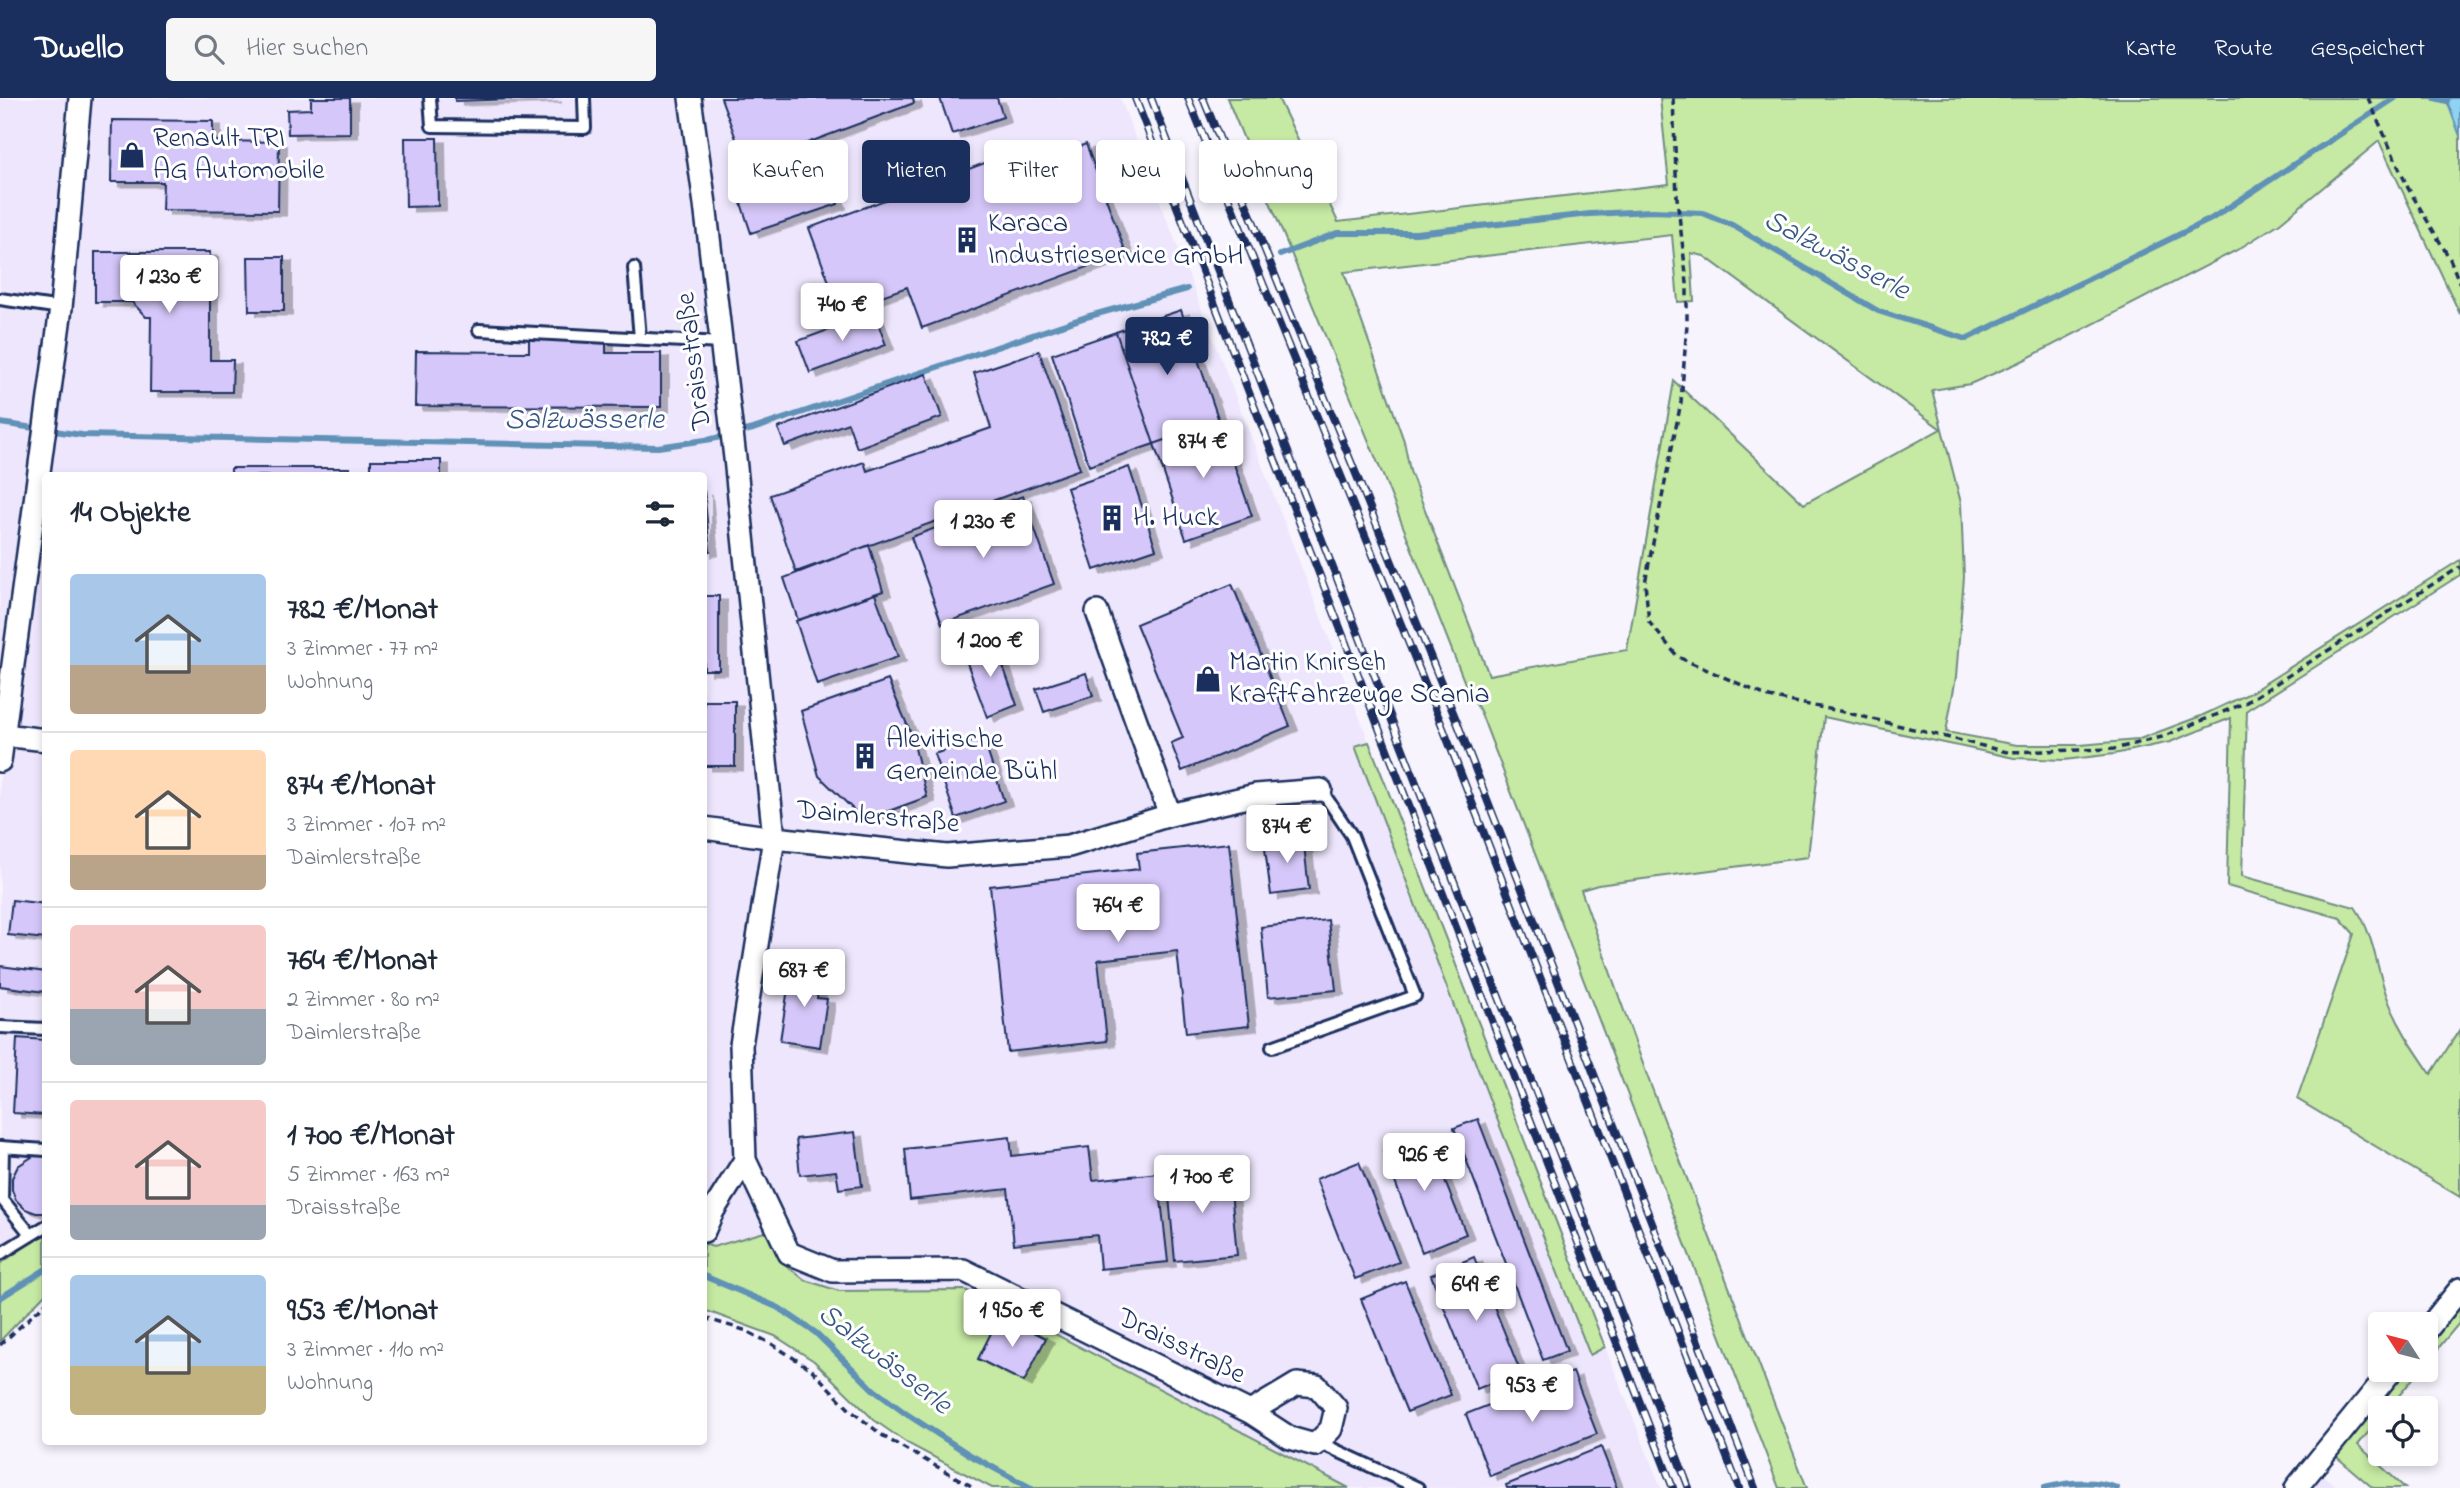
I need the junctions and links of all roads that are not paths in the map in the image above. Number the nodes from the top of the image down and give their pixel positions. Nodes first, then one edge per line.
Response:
1 (80, 98) edge
2 (430, 98) edge
3 (584, 98) edge
4 (690, 98) edge
5 (634, 268) dead end
6 (0, 299) edge
7 (61, 308) junction
8 (479, 330) dead end
9 (640, 338) junction
10 (721, 344) junction
11 (1097, 612) dead end
12 (4, 735) junction
13 (42, 740) edge
14 (0, 761) edge
15 (1321, 790) joint
16 (1170, 815) junction
17 (707, 828) edge
18 (774, 838) junction
19 (0, 1027) edge
20 (42, 1029) edge
21 (1272, 1047) dead end
22 (2, 1147) edge
23 (42, 1150) edge
24 (745, 1160) junction
25 (707, 1224) edge
26 (42, 1228) edge
27 (31, 1235) junction
28 (0, 1255) edge
29 (2460, 1289) edge
30 (2438, 1316) edge
31 (2382, 1382) edge
32 (1250, 1412) junction
33 (1318, 1441) junction
34 (2299, 1487) edge
35 (1418, 1488) edge

1 - 7 street
2 - 3 lane
4 - 10 street, Draisstraße
5 - 9 lane
6 - 7 lane
7 - 12 street
8 - 9 lane
9 - 10 lane
10 - 18 street, Draisstraße
11 - 16 street
12 - 13 street
12 - 14 street
15 - 16 street, Daimlerstraße
15 - 21 lane
16 - 18 street, Daimlerstraße
17 - 18 street, Daimlerstraße
18 - 24 street, Draisstraße
19 - 20 lane
22 - 23 lane
22 - 27 lane
24 - 25 street
24 - 32 street, Draisstraße
26 - 27 lane
27 - 28 lane
29 - 30 street
31 - 34 street
32 - 33 street, Draisstraße
32 - 33 street, Draisstraße
33 - 35 lane

